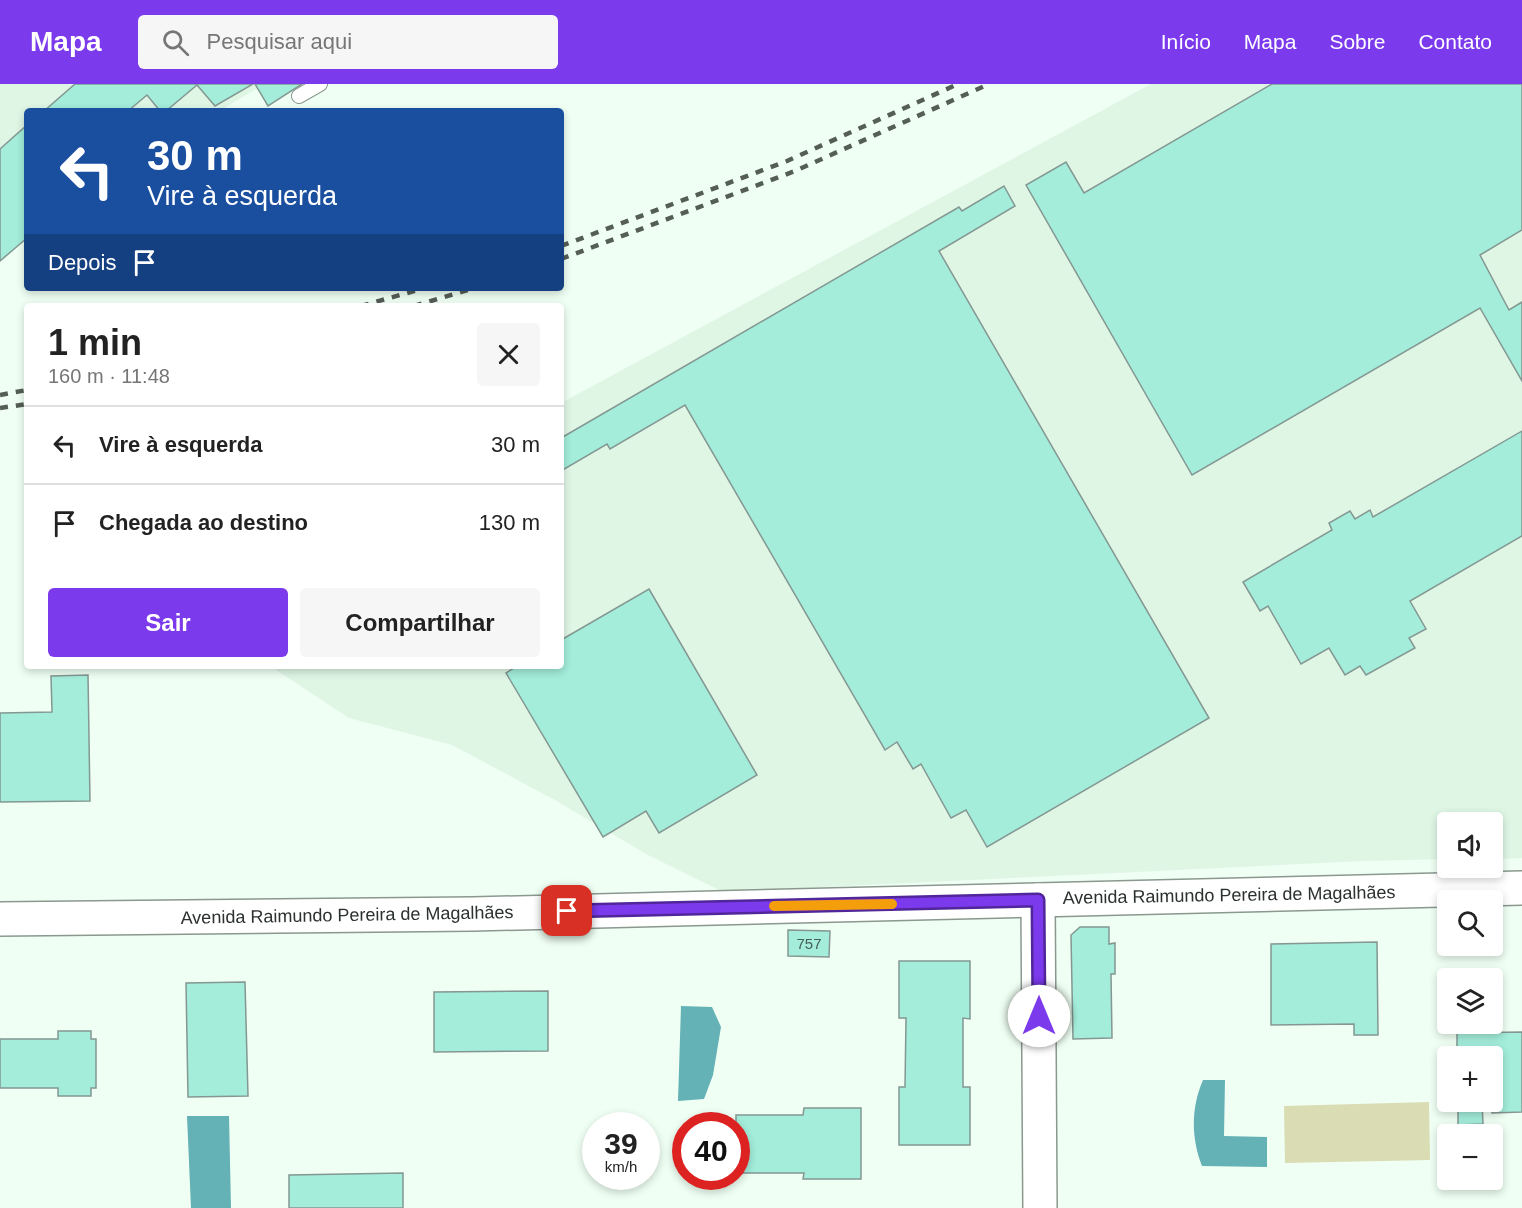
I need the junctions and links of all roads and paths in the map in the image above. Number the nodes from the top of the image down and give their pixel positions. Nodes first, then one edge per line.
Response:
1 (320, 84) edge
2 (299, 96) dead end
3 (1522, 888) edge
4 (1038, 900) junction
5 (0, 919) edge
6 (1040, 1208) edge

1 - 2 lane
3 - 4 street, Avenida Raimundo Pereira de Magalhães
4 - 5 street, Avenida Raimundo Pereira de Magalhães
4 - 6 street

